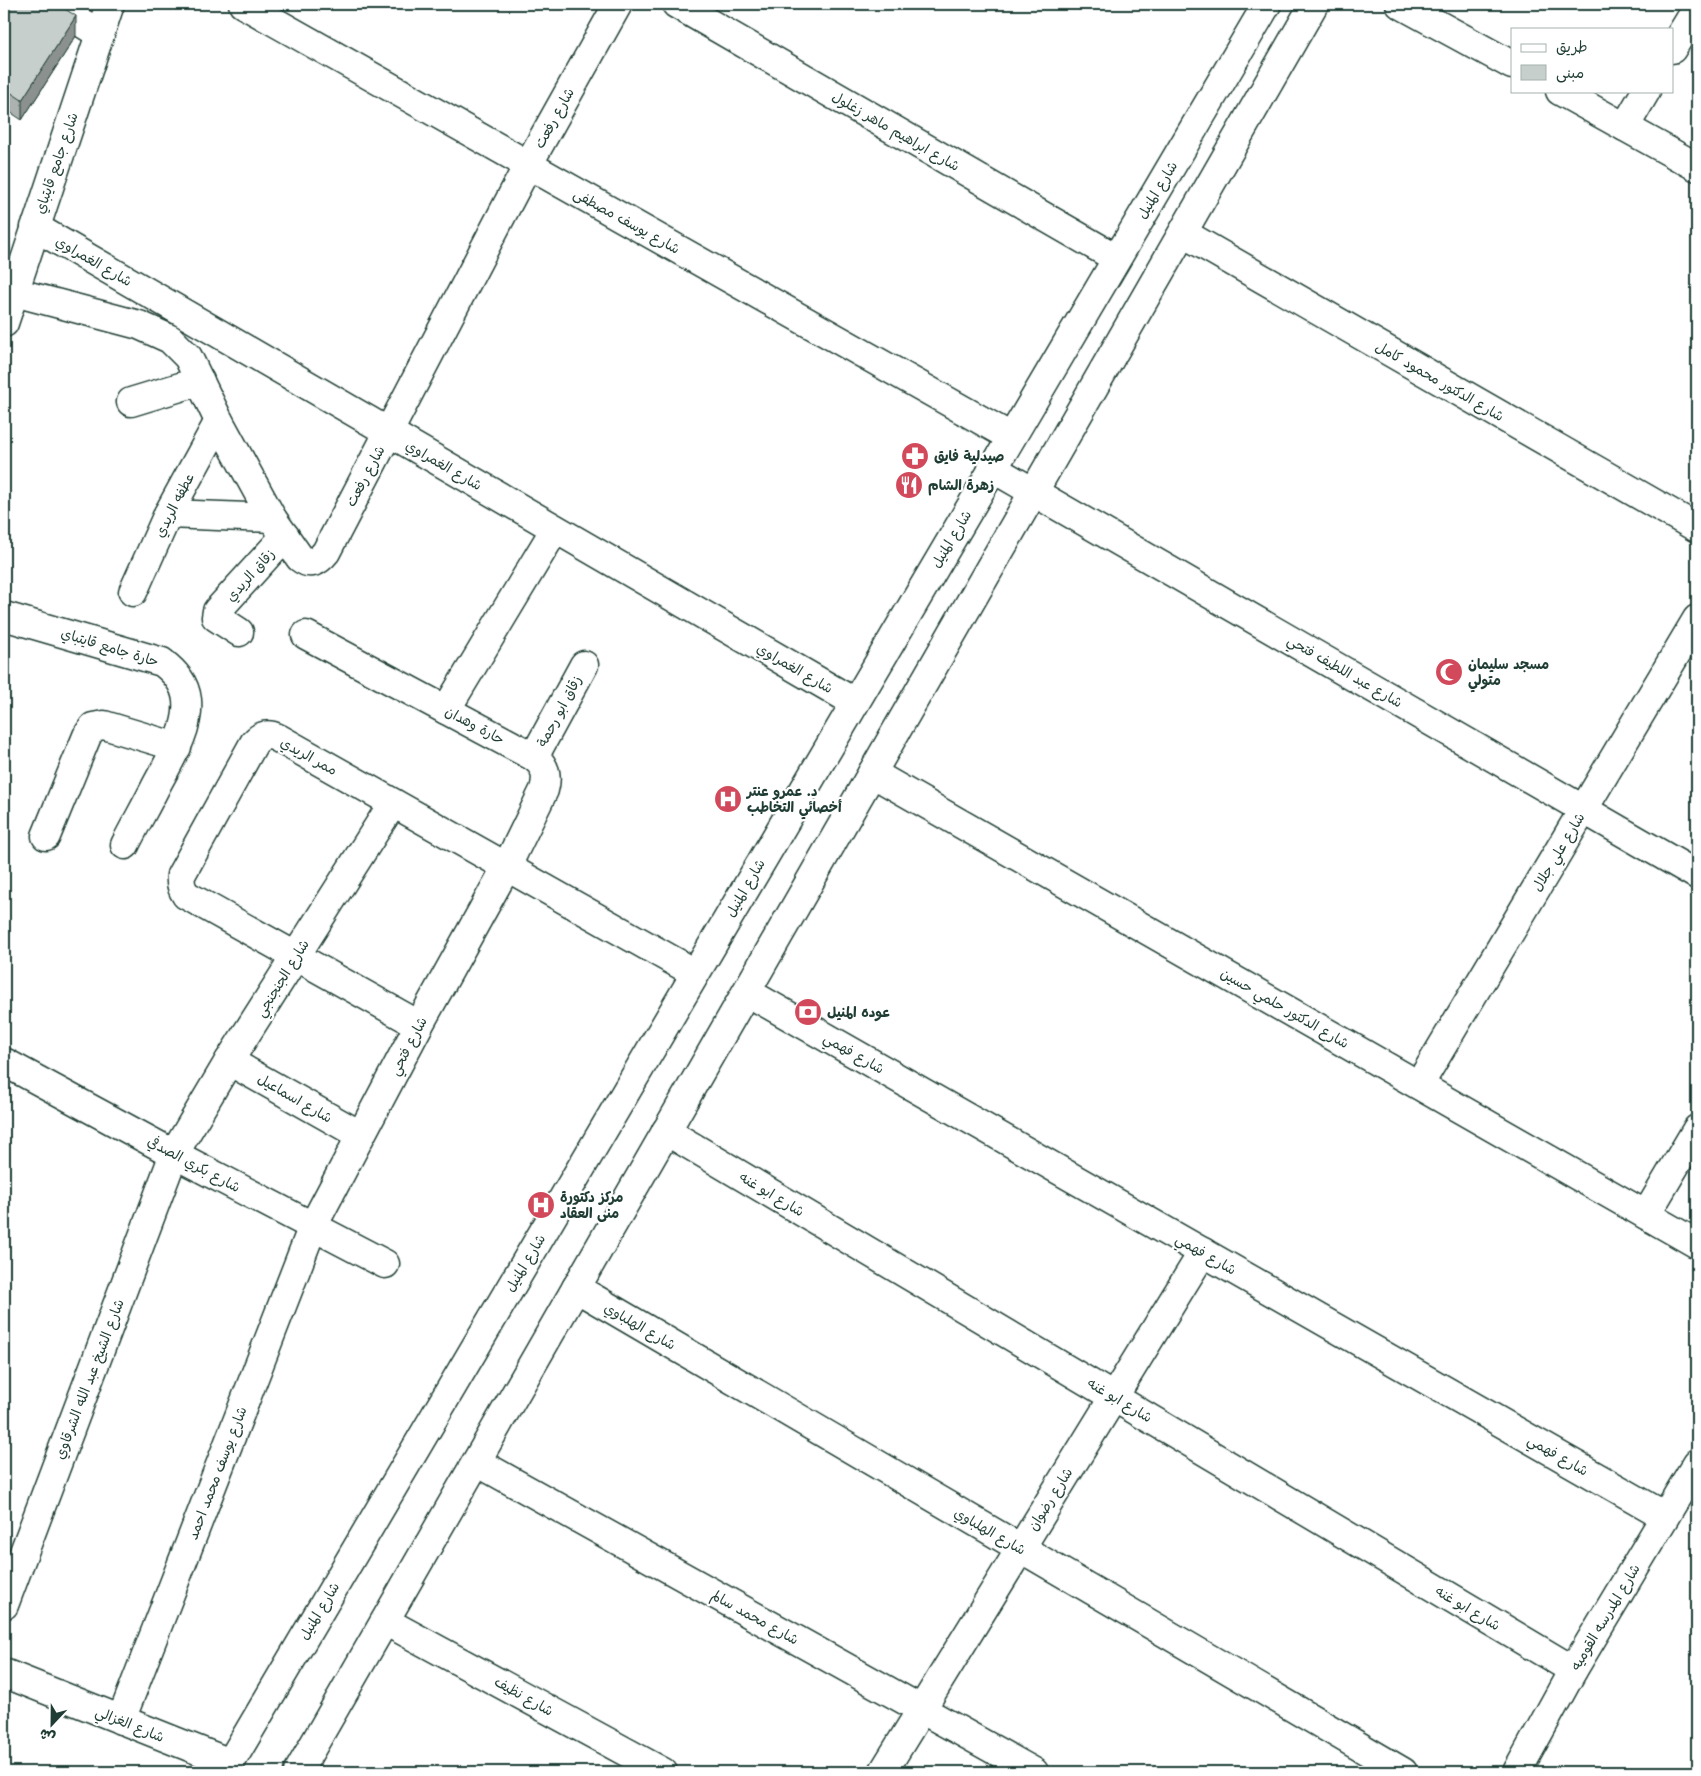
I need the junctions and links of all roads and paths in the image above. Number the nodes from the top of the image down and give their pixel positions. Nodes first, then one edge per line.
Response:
1 (52, 4) edge
2 (110, 4) edge
3 (243, 4) edge
4 (618, 4) edge
5 (676, 4) edge
6 (1267, 4) edge
7 (1314, 4) edge
8 (1400, 4) edge
9 (1697, 8) edge
10 (100, 34) junction
11 (1674, 46) edge
12 (1511, 64) edge
13 (1562, 92) edge
14 (1645, 92) edge
15 (1625, 127) junction
16 (528, 165) junction
17 (1697, 167) edge
18 (35, 227) junction
19 (1183, 233) junction
20 (1116, 258) junction
21 (14, 292) junction
22 (4, 323) edge
23 (200, 381) junction
24 (131, 402) dead end
25 (219, 421) junction
26 (388, 432) junction
27 (1011, 437) junction
28 (992, 468) junction
29 (1034, 492) junction
30 (168, 514) junction
31 (278, 527) junction
32 (1697, 528) edge
33 (555, 529) junction
34 (133, 592) dead end
35 (4, 616) edge
36 (1697, 619) edge
37 (238, 632) dead end
38 (306, 635) dead end
39 (584, 665) dead end
40 (854, 702) junction
41 (446, 710) junction
42 (176, 747) junction
43 (534, 756) junction
44 (872, 772) junction
45 (393, 803) junction
46 (1583, 809) junction
47 (46, 836) dead end
48 (125, 845) dead end
49 (506, 868) junction
50 (1697, 875) edge
51 (296, 955) junction
52 (695, 974) junction
53 (747, 992) junction
54 (419, 1025) junction
55 (229, 1061) junction
56 (4, 1062) edge
57 (1419, 1085) junction
58 (1697, 1129) edge
59 (666, 1131) junction
60 (360, 1135) junction
61 (174, 1154) junction
62 (1646, 1215) junction
63 (313, 1226) junction
64 (1697, 1244) edge
65 (1203, 1252) junction
66 (384, 1264) dead end
67 (576, 1288) junction
68 (1113, 1397) junction
69 (476, 1462) junction
70 (1697, 1463) edge
71 (1665, 1516) junction
72 (1020, 1548) junction
73 (4, 1605) edge
74 (385, 1621) junction
75 (1573, 1670) junction
76 (4, 1673) edge
77 (922, 1710) junction
78 (120, 1720) junction
79 (227, 1768) edge
80 (298, 1772) edge
81 (662, 1772) edge
82 (883, 1772) edge
83 (1034, 1772) edge
84 (1404, 1772) edge
85 (1517, 1772) edge

1 - 10 street
2 - 10 street, شارع جامع قايتباي
3 - 16 street, شارع يوسف مصطفى
4 - 16 street, شارع رفعت
5 - 20 street, شارع ابراهيم ماهر زغلول
6 - 20 street, شارع المنيل
7 - 19 street
8 - 12 street
9 - 11 street
10 - 18 street, شارع جامع قايتباي
13 - 15 street
14 - 15 street
15 - 17 street
16 - 26 street, شارع رفعت
16 - 27 street, شارع يوسف مصطفى
18 - 21 street, شارع جامع قايتباي
18 - 26 street, شارع الغمراوي
19 - 29 street
19 - 32 street, شارع الدكتور محمود كامل
20 - 27 street, شارع المنيل
21 - 22 street, شارع جامع قايتباي
21 - 23 street, شارع رفعت
23 - 24 street
23 - 25 street, شارع رفعت
25 - 30 street, عطفه الريدي
25 - 31 street, شارع رفعت
26 - 31 street, شارع رفعت
26 - 33 street, شارع الغمراوي
27 - 28 street, شارع المنيل
28 - 29 street, شارع عبد اللطيف فتحي
28 - 40 street, شارع المنيل
29 - 44 street
29 - 46 street, شارع عبد اللطيف فتحي
30 - 31 street
30 - 34 street, عطفه الريدي
31 - 37 street, زقاق الريدي
33 - 40 street, شارع الغمراوي
33 - 41 street
35 - 42 street, حارة جامع قايتباي
36 - 46 street, شارع علي جلال
38 - 41 street, حارة وهدان
39 - 43 street, زقاق ابو رحمة
40 - 52 street, شارع المنيل
41 - 43 street, حارة وهدان
42 - 47 street
42 - 48 street, حارة جامع قايتباي
43 - 49 street
44 - 53 street
44 - 57 street, شارع الدكتور حلمي حسين
45 - 49 street, ممر الريدي
45 - 51 street, شارع الجنجنجي
45 - 51 street, ممر الريدي
46 - 50 street, شارع عبد اللطيف فتحي
46 - 57 street, شارع علي جلال
49 - 52 street, ممر الريدي
49 - 54 street, شارع فتحي
51 - 54 street, ممر الريدي
51 - 55 street, شارع الجنجنجي
52 - 79 street, شارع المنيل
53 - 59 street
53 - 65 street, شارع فهمي
54 - 60 street, شارع فتحي
55 - 60 street, شارع اسماعيل
55 - 61 street, شارع الجنجنجي
56 - 61 street, شارع بكري الصدفي
57 - 62 street, شارع الدكتور حلمي حسين
58 - 62 street
59 - 67 street
59 - 68 street, شارع ابو غنه
60 - 63 street, شارع فتحي
61 - 63 street, شارع بكري الصدفي
61 - 73 street, شارع الشيخ عبد الله الشرقاوي
62 - 64 street, شارع الدكتور حلمي حسين
63 - 66 street, شارع بكري الصدفي
63 - 78 street, شارع يوسف محمد احمد
65 - 68 street, شارع رضوان
65 - 71 street, شارع فهمي
67 - 69 street
67 - 72 street, شارع الهلباوي
68 - 72 street, شارع رضوان
68 - 75 street, شارع ابو غنه
69 - 74 street
69 - 77 street, شارع محمد سالم
70 - 71 street, شارع المدرسه القوميه
71 - 75 street, شارع المدرسه القوميه
72 - 77 street, شارع رضوان
72 - 84 street, شارع الهلباوي
74 - 80 street
74 - 81 street, شارع نظيف
75 - 85 street, شارع المدرسه القوميه
76 - 78 street, شارع الغزالي
77 - 82 street, شارع رضوان
77 - 83 street, شارع محمد سالم
78 - 79 street, شارع الغزالي

